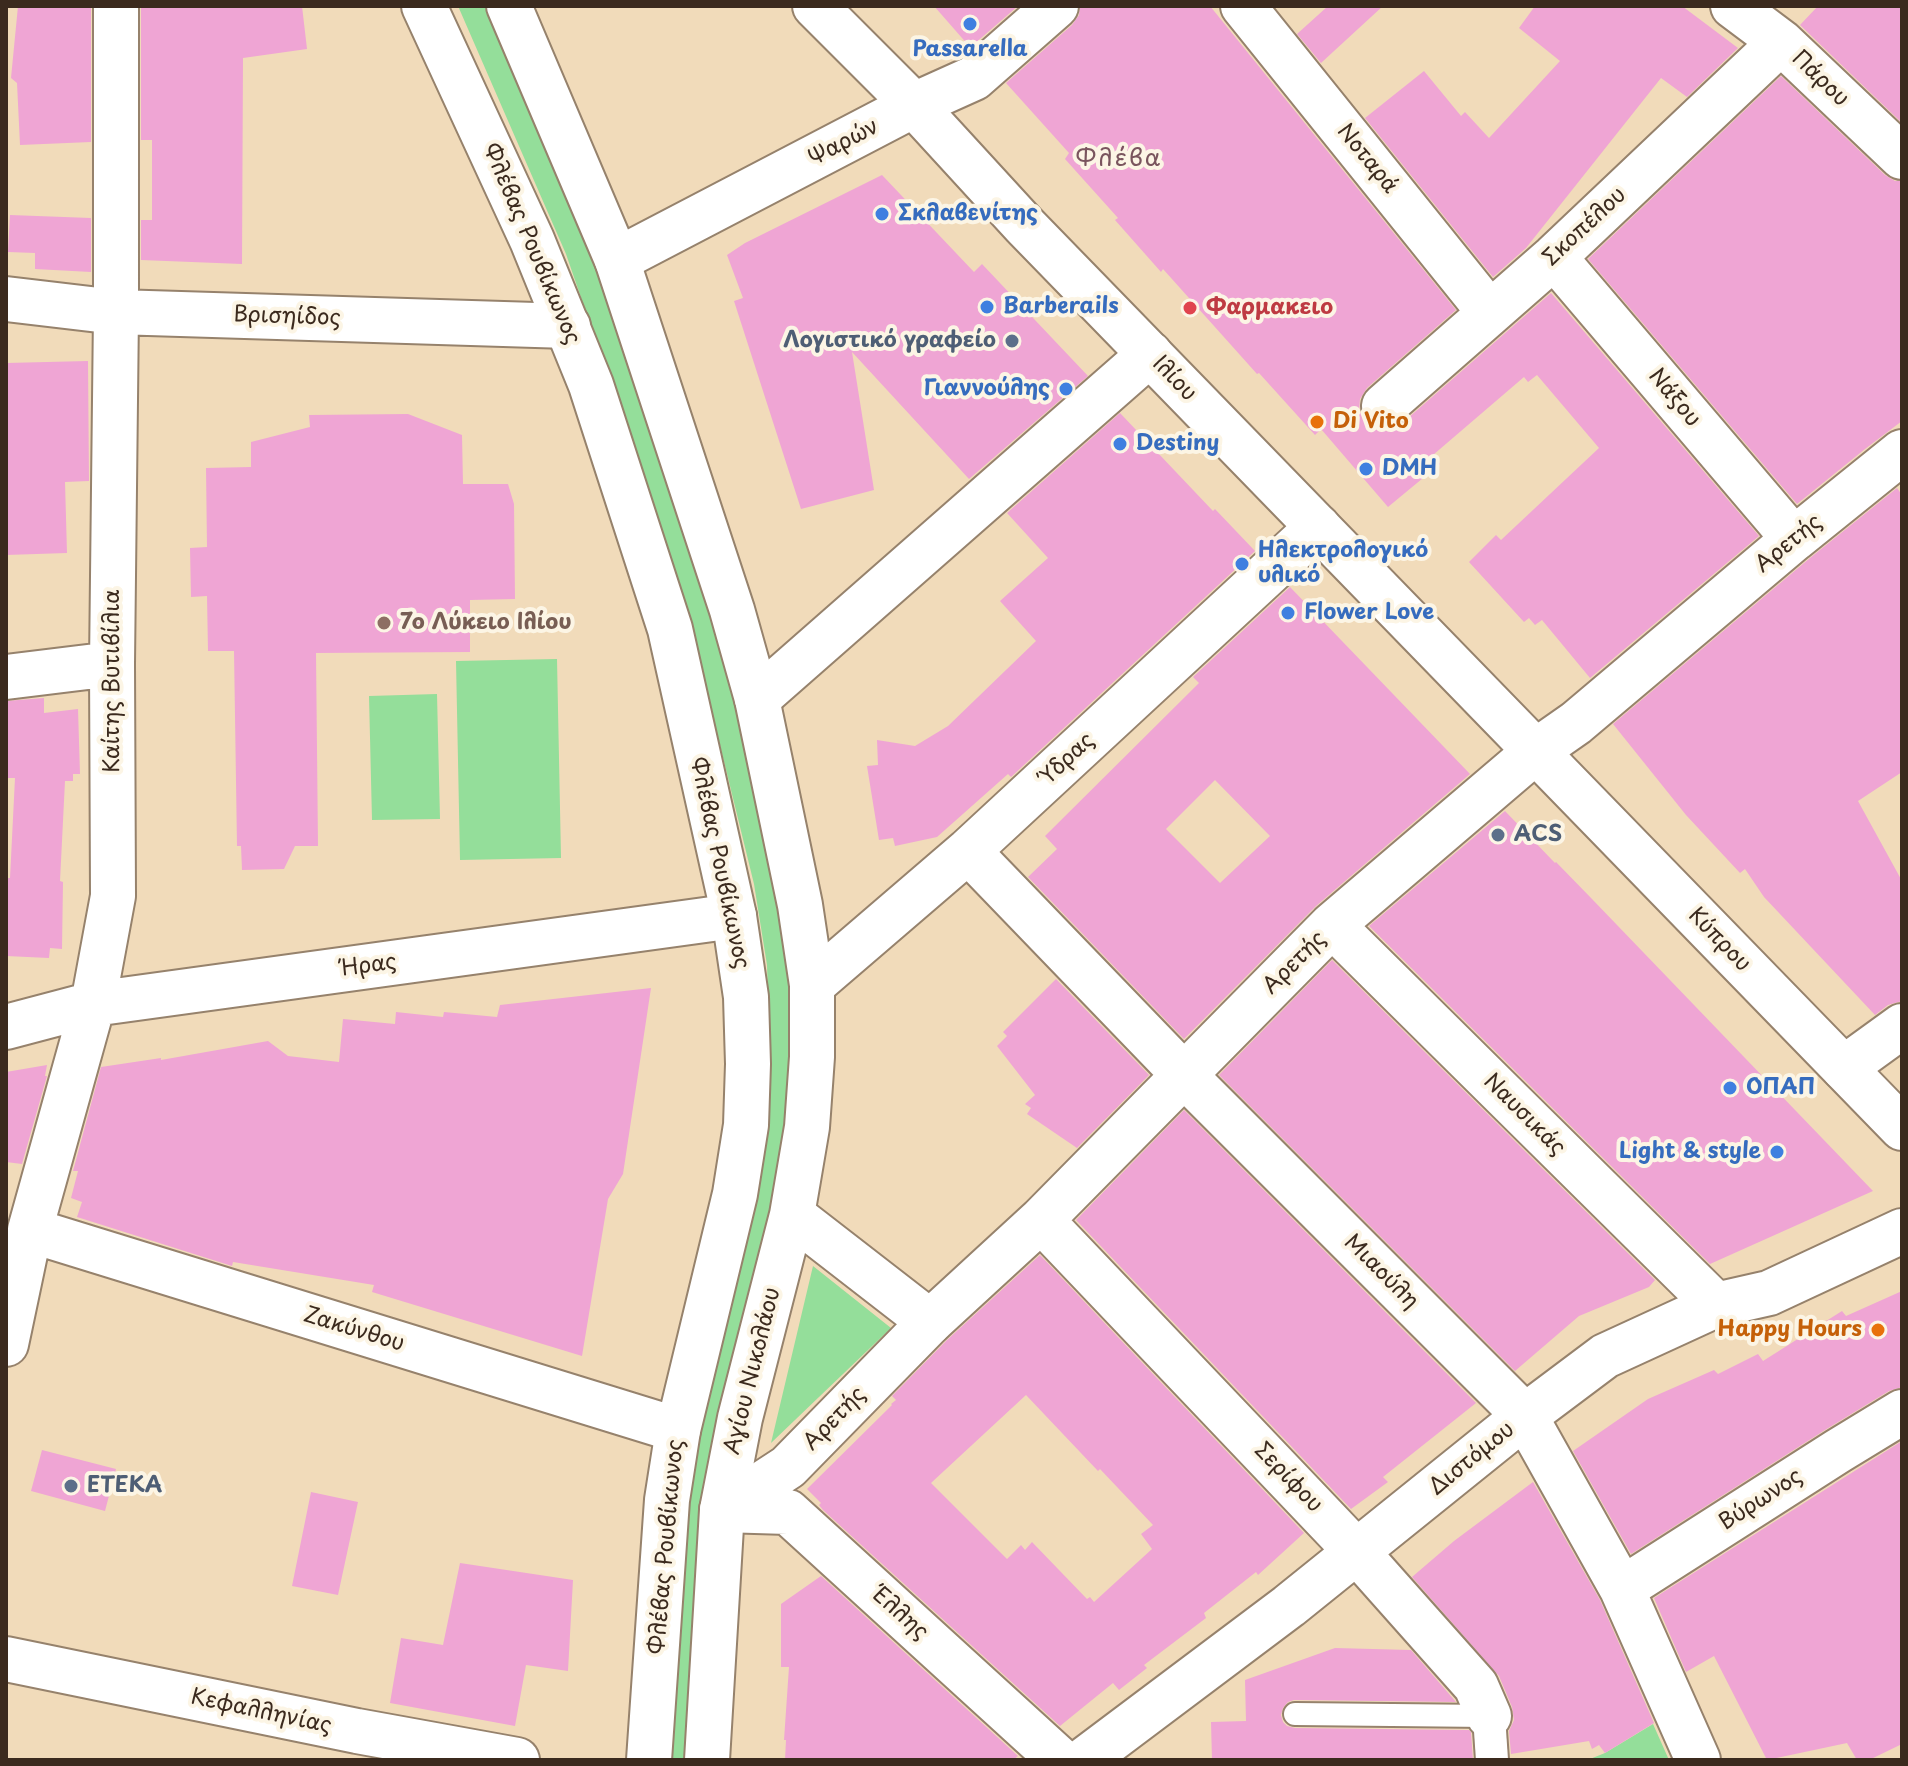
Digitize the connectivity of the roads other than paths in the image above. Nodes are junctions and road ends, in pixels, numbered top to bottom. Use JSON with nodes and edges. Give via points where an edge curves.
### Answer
{"nodes":[{"id":1,"x":116,"y":6,"type":"edge"},
{"id":2,"x":424,"y":6,"type":"edge"},
{"id":3,"x":509,"y":6,"type":"edge"},
{"id":4,"x":815,"y":6,"type":"edge"},
{"id":5,"x":1056,"y":6,"type":"edge"},
{"id":6,"x":1243,"y":6,"type":"edge"},
{"id":7,"x":1733,"y":6,"type":"edge"},
{"id":8,"x":1781,"y":42,"type":"junction"},
{"id":9,"x":914,"y":105,"type":"junction"},
{"id":10,"x":1902,"y":157,"type":"edge"},
{"id":11,"x":1554,"y":257,"type":"junction"},
{"id":12,"x":617,"y":260,"type":"junction"},
{"id":13,"x":6,"y":299,"type":"edge"},
{"id":14,"x":116,"y":312,"type":"junction"},
{"id":15,"x":1490,"y":313,"type":"junction"},
{"id":16,"x":568,"y":326,"type":"junction"},
{"id":17,"x":1150,"y":354,"type":"junction"},
{"id":18,"x":1384,"y":406,"type":"dead end"},
{"id":19,"x":1900,"y":457,"type":"edge"},
{"id":20,"x":1318,"y":527,"type":"junction"},
{"id":21,"x":1794,"y":539,"type":"junction"},
{"id":22,"x":112,"y":664,"type":"junction"},
{"id":23,"x":6,"y":677,"type":"edge"},
{"id":24,"x":757,"y":699,"type":"junction"},
{"id":25,"x":1536,"y":751,"type":"junction"},
{"id":26,"x":968,"y":851,"type":"junction"},
{"id":27,"x":734,"y":916,"type":"junction"},
{"id":28,"x":1332,"y":925,"type":"junction"},
{"id":29,"x":812,"y":985,"type":"junction"},
{"id":30,"x":93,"y":1004,"type":"junction"},
{"id":31,"x":1902,"y":1026,"type":"edge"},
{"id":32,"x":6,"y":1027,"type":"edge"},
{"id":33,"x":1844,"y":1068,"type":"junction"},
{"id":34,"x":1184,"y":1075,"type":"junction"},
{"id":35,"x":1902,"y":1128,"type":"edge"},
{"id":36,"x":792,"y":1215,"type":"junction"},
{"id":37,"x":1041,"y":1220,"type":"junction"},
{"id":38,"x":30,"y":1230,"type":"junction"},
{"id":39,"x":1902,"y":1231,"type":"edge"},
{"id":40,"x":1716,"y":1305,"type":"junction"},
{"id":41,"x":930,"y":1322,"type":"junction"},
{"id":42,"x":6,"y":1344,"type":"edge"},
{"id":43,"x":1902,"y":1412,"type":"edge"},
{"id":44,"x":1525,"y":1416,"type":"junction"},
{"id":45,"x":678,"y":1430,"type":"junction"},
{"id":46,"x":722,"y":1510,"type":"junction"},
{"id":47,"x":1356,"y":1551,"type":"junction"},
{"id":48,"x":1622,"y":1589,"type":"junction"},
{"id":49,"x":6,"y":1659,"type":"edge"},
{"id":50,"x":1295,"y":1714,"type":"dead end"},
{"id":51,"x":1489,"y":1716,"type":"junction"},
{"id":52,"x":355,"y":1746,"type":"edge"},
{"id":53,"x":517,"y":1760,"type":"edge"},
{"id":54,"x":649,"y":1760,"type":"edge"},
{"id":55,"x":707,"y":1760,"type":"edge"},
{"id":56,"x":1060,"y":1760,"type":"edge"},
{"id":57,"x":1084,"y":1760,"type":"edge"},
{"id":58,"x":1492,"y":1760,"type":"edge"},
{"id":59,"x":1698,"y":1760,"type":"edge"}],
"edges":[{"from":1,"to":14,"type":"street","name":"Καίτης Βυτιβίλια"},
{"from":2,"to":16,"type":"street","name":"Φλέβας Ρουβίκωνος"},
{"from":3,"to":12,"type":"street"},
{"from":4,"to":9,"type":"street","name":"Ιλίου"},
{"from":5,"to":9,"type":"street","name":"Ψαρών","via":[[974,78]]},
{"from":6,"to":15,"type":"street","name":"Νοταρά"},
{"from":7,"to":8,"type":"street","name":"Πάρου"},
{"from":8,"to":10,"type":"street","name":"Πάρου"},
{"from":8,"to":11,"type":"street","name":"Σκοπέλου"},
{"from":9,"to":12,"type":"street","name":"Ψαρών"},
{"from":9,"to":17,"type":"street","name":"Ιλίου"},
{"from":11,"to":15,"type":"street","name":"Σκοπέλου"},
{"from":11,"to":21,"type":"street","name":"Νάξου"},
{"from":12,"to":24,"type":"street"},
{"from":13,"to":14,"type":"street","name":"Βρισηίδος"},
{"from":14,"to":16,"type":"street","name":"Βρισηίδος"},
{"from":14,"to":22,"type":"street","name":"Καίτης Βυτιβίλια"},
{"from":15,"to":18,"type":"street","name":"Σκοπέλου"},
{"from":16,"to":27,"type":"street","name":"Φλέβας Ρουβίκωνος","via":[[670,629]]},
{"from":17,"to":20,"type":"street","name":"Ιλίου"},
{"from":17,"to":24,"type":"street"},
{"from":19,"to":21,"type":"street","name":"Αρετής"},
{"from":20,"to":25,"type":"street","name":"Ιλίου"},
{"from":20,"to":26,"type":"street","name":"Ύδρας"},
{"from":21,"to":25,"type":"street","name":"Αρετής"},
{"from":22,"to":23,"type":"street"},
{"from":22,"to":30,"type":"street","name":"Καίτης Βυτιβίλια","via":[[113,896]]},
{"from":24,"to":29,"type":"street"},
{"from":25,"to":28,"type":"street","name":"Αρετής"},
{"from":25,"to":33,"type":"street","name":"Κύπρου"},
{"from":26,"to":29,"type":"street","name":"Ύδρας"},
{"from":26,"to":34,"type":"street","name":"Μιαούλη"},
{"from":27,"to":30,"type":"street","name":"Ήρας"},
{"from":27,"to":45,"type":"street","name":"Φλέβας Ρουβίκωνος","via":[[746,997],[746,1125],[735,1194]]},
{"from":28,"to":34,"type":"street","name":"Αρετής"},
{"from":28,"to":40,"type":"street","name":"Ναυσικάς"},
{"from":29,"to":36,"type":"street","name":"Αγίου Νικολάου","via":[[807,1127]]},
{"from":30,"to":32,"type":"street","name":"Ήρας"},
{"from":30,"to":38,"type":"street","name":"Καίτης Βυτιβίλια"},
{"from":31,"to":33,"type":"street"},
{"from":33,"to":35,"type":"street","name":"Κύπρου"},
{"from":34,"to":37,"type":"street","name":"Αρετής"},
{"from":34,"to":44,"type":"street","name":"Μιαούλη"},
{"from":36,"to":41,"type":"street"},
{"from":36,"to":46,"type":"street","name":"Αγίου Νικολάου"},
{"from":37,"to":41,"type":"street","name":"Αρετής"},
{"from":37,"to":47,"type":"street","name":"Σερίφου"},
{"from":38,"to":42,"type":"street","name":"Καίτης Βυτιβίλια"},
{"from":38,"to":45,"type":"street","name":"Ζακύνθου"},
{"from":39,"to":40,"type":"street","name":"Διστόμου","via":[[1769,1293]]},
{"from":40,"to":44,"type":"street","name":"Διστόμου","via":[[1605,1356]]},
{"from":41,"to":46,"type":"street","name":"Αρετής","via":[[788,1467]]},
{"from":43,"to":48,"type":"street","name":"Βύρωνος"},
{"from":44,"to":47,"type":"street","name":"Διστόμου"},
{"from":44,"to":48,"type":"street","name":"Μιαούλη"},
{"from":45,"to":54,"type":"street","name":"Φλέβας Ρουβίκωνος","via":[[667,1500]]},
{"from":46,"to":55,"type":"street","name":"Αγίου Νικολάου"},
{"from":46,"to":56,"type":"street","name":"Έλλης","via":[[788,1512]]},
{"from":47,"to":51,"type":"street","name":"Σερίφου","via":[[1476,1686]]},
{"from":47,"to":57,"type":"street","name":"Διστόμου"},
{"from":48,"to":59,"type":"street","name":"Μιαούλη"},
{"from":49,"to":52,"type":"street","name":"Κεφαλληνίας"},
{"from":50,"to":51,"type":"lane"},
{"from":51,"to":58,"type":"street","name":"Σερίφου"},
{"from":52,"to":53,"type":"street","name":"Κεφαλληνίας"}]}
